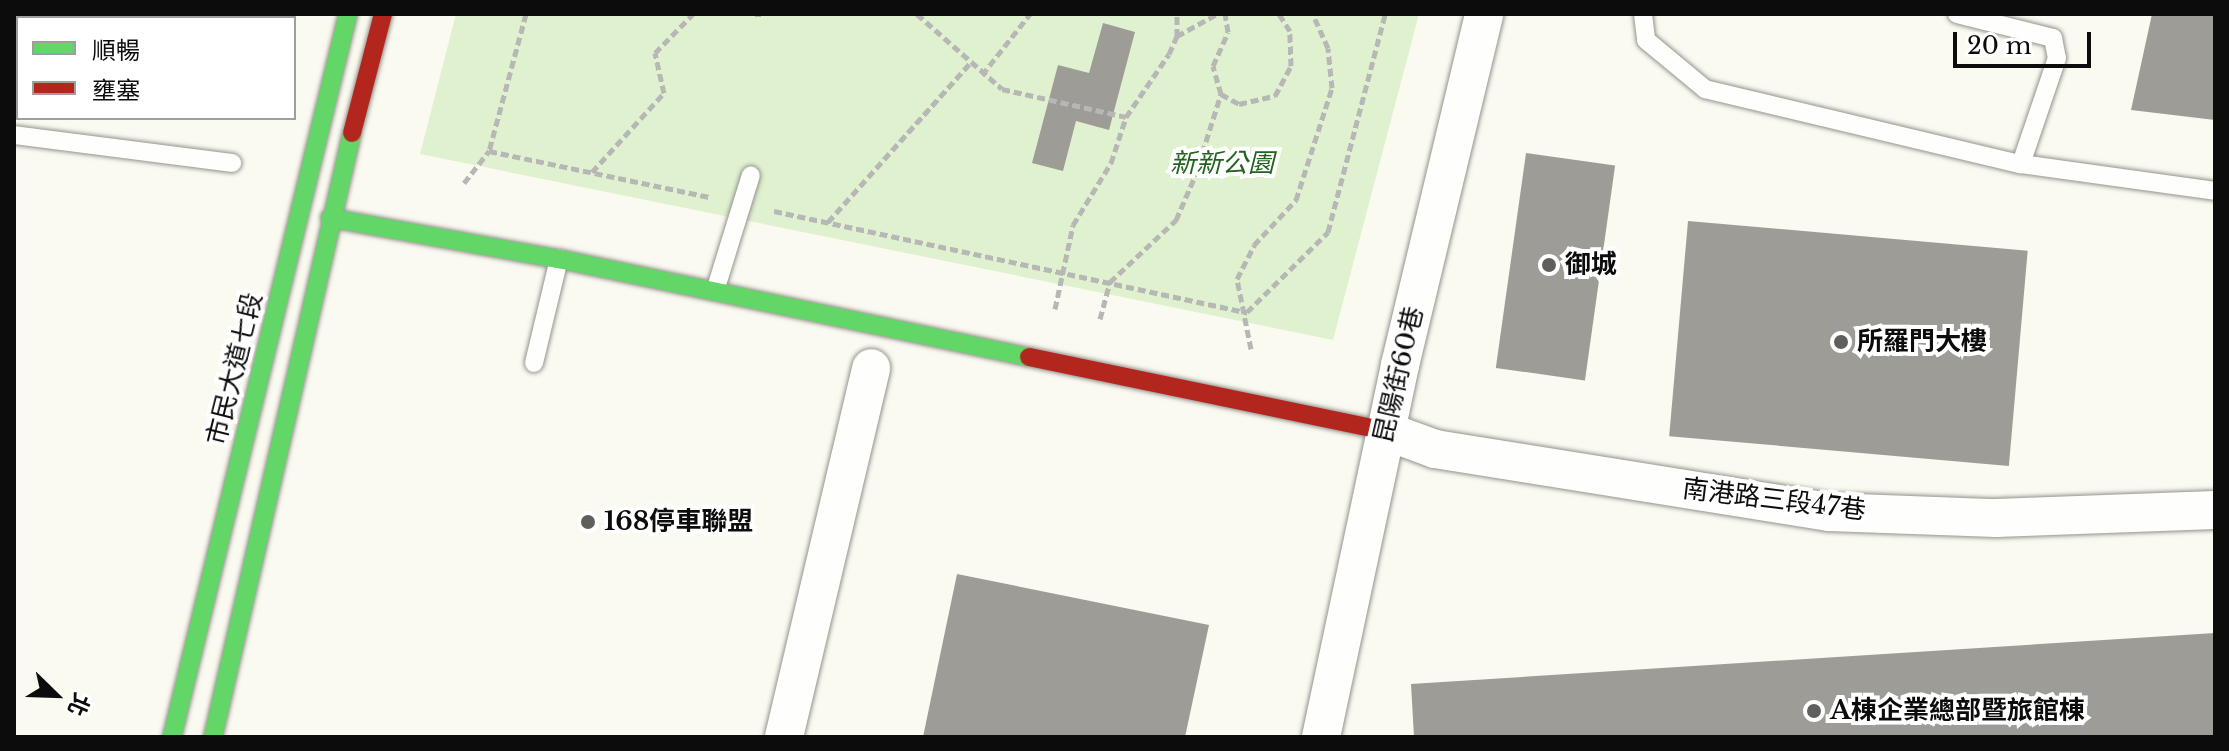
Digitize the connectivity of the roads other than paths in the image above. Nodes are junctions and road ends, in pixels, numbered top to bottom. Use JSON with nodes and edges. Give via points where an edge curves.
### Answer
{"nodes":[{"id":1,"x":348,"y":14,"type":"edge"},
{"id":2,"x":383,"y":14,"type":"edge"},
{"id":3,"x":1484,"y":14,"type":"edge"},
{"id":4,"x":1643,"y":14,"type":"edge"},
{"id":5,"x":1957,"y":14,"type":"edge"},
{"id":6,"x":14,"y":135,"type":"edge"},
{"id":7,"x":232,"y":163,"type":"dead end"},
{"id":8,"x":2021,"y":164,"type":"junction"},
{"id":9,"x":751,"y":175,"type":"dead end"},
{"id":10,"x":2215,"y":191,"type":"edge"},
{"id":11,"x":330,"y":218,"type":"junction"},
{"id":12,"x":559,"y":259,"type":"junction"},
{"id":13,"x":714,"y":292,"type":"junction"},
{"id":14,"x":534,"y":363,"type":"dead end"},
{"id":15,"x":871,"y":368,"type":"dead end"},
{"id":16,"x":1386,"y":431,"type":"junction"},
{"id":17,"x":2215,"y":510,"type":"edge"},
{"id":18,"x":172,"y":737,"type":"edge"},
{"id":19,"x":213,"y":737,"type":"edge"},
{"id":20,"x":784,"y":737,"type":"edge"},
{"id":21,"x":1321,"y":737,"type":"edge"}],
"edges":[{"from":1,"to":18,"type":"street","name":"市民大道七段"},
{"from":2,"to":11,"type":"street"},
{"from":3,"to":16,"type":"street","name":"昆陽街60巷"},
{"from":4,"to":8,"type":"lane","via":[[1646,40],[1705,89]]},
{"from":5,"to":8,"type":"lane","via":[[2053,38],[2057,58]]},
{"from":6,"to":7,"type":"lane"},
{"from":8,"to":10,"type":"lane"},
{"from":9,"to":13,"type":"lane"},
{"from":11,"to":12,"type":"street"},
{"from":11,"to":19,"type":"street"},
{"from":12,"to":13,"type":"street"},
{"from":12,"to":14,"type":"lane"},
{"from":13,"to":16,"type":"street"},
{"from":15,"to":20,"type":"street"},
{"from":16,"to":17,"type":"street","name":"南港路三段47巷","via":[[1435,449],[1829,512],[1996,518]]},
{"from":16,"to":21,"type":"street","name":"昆陽街60巷"}]}
